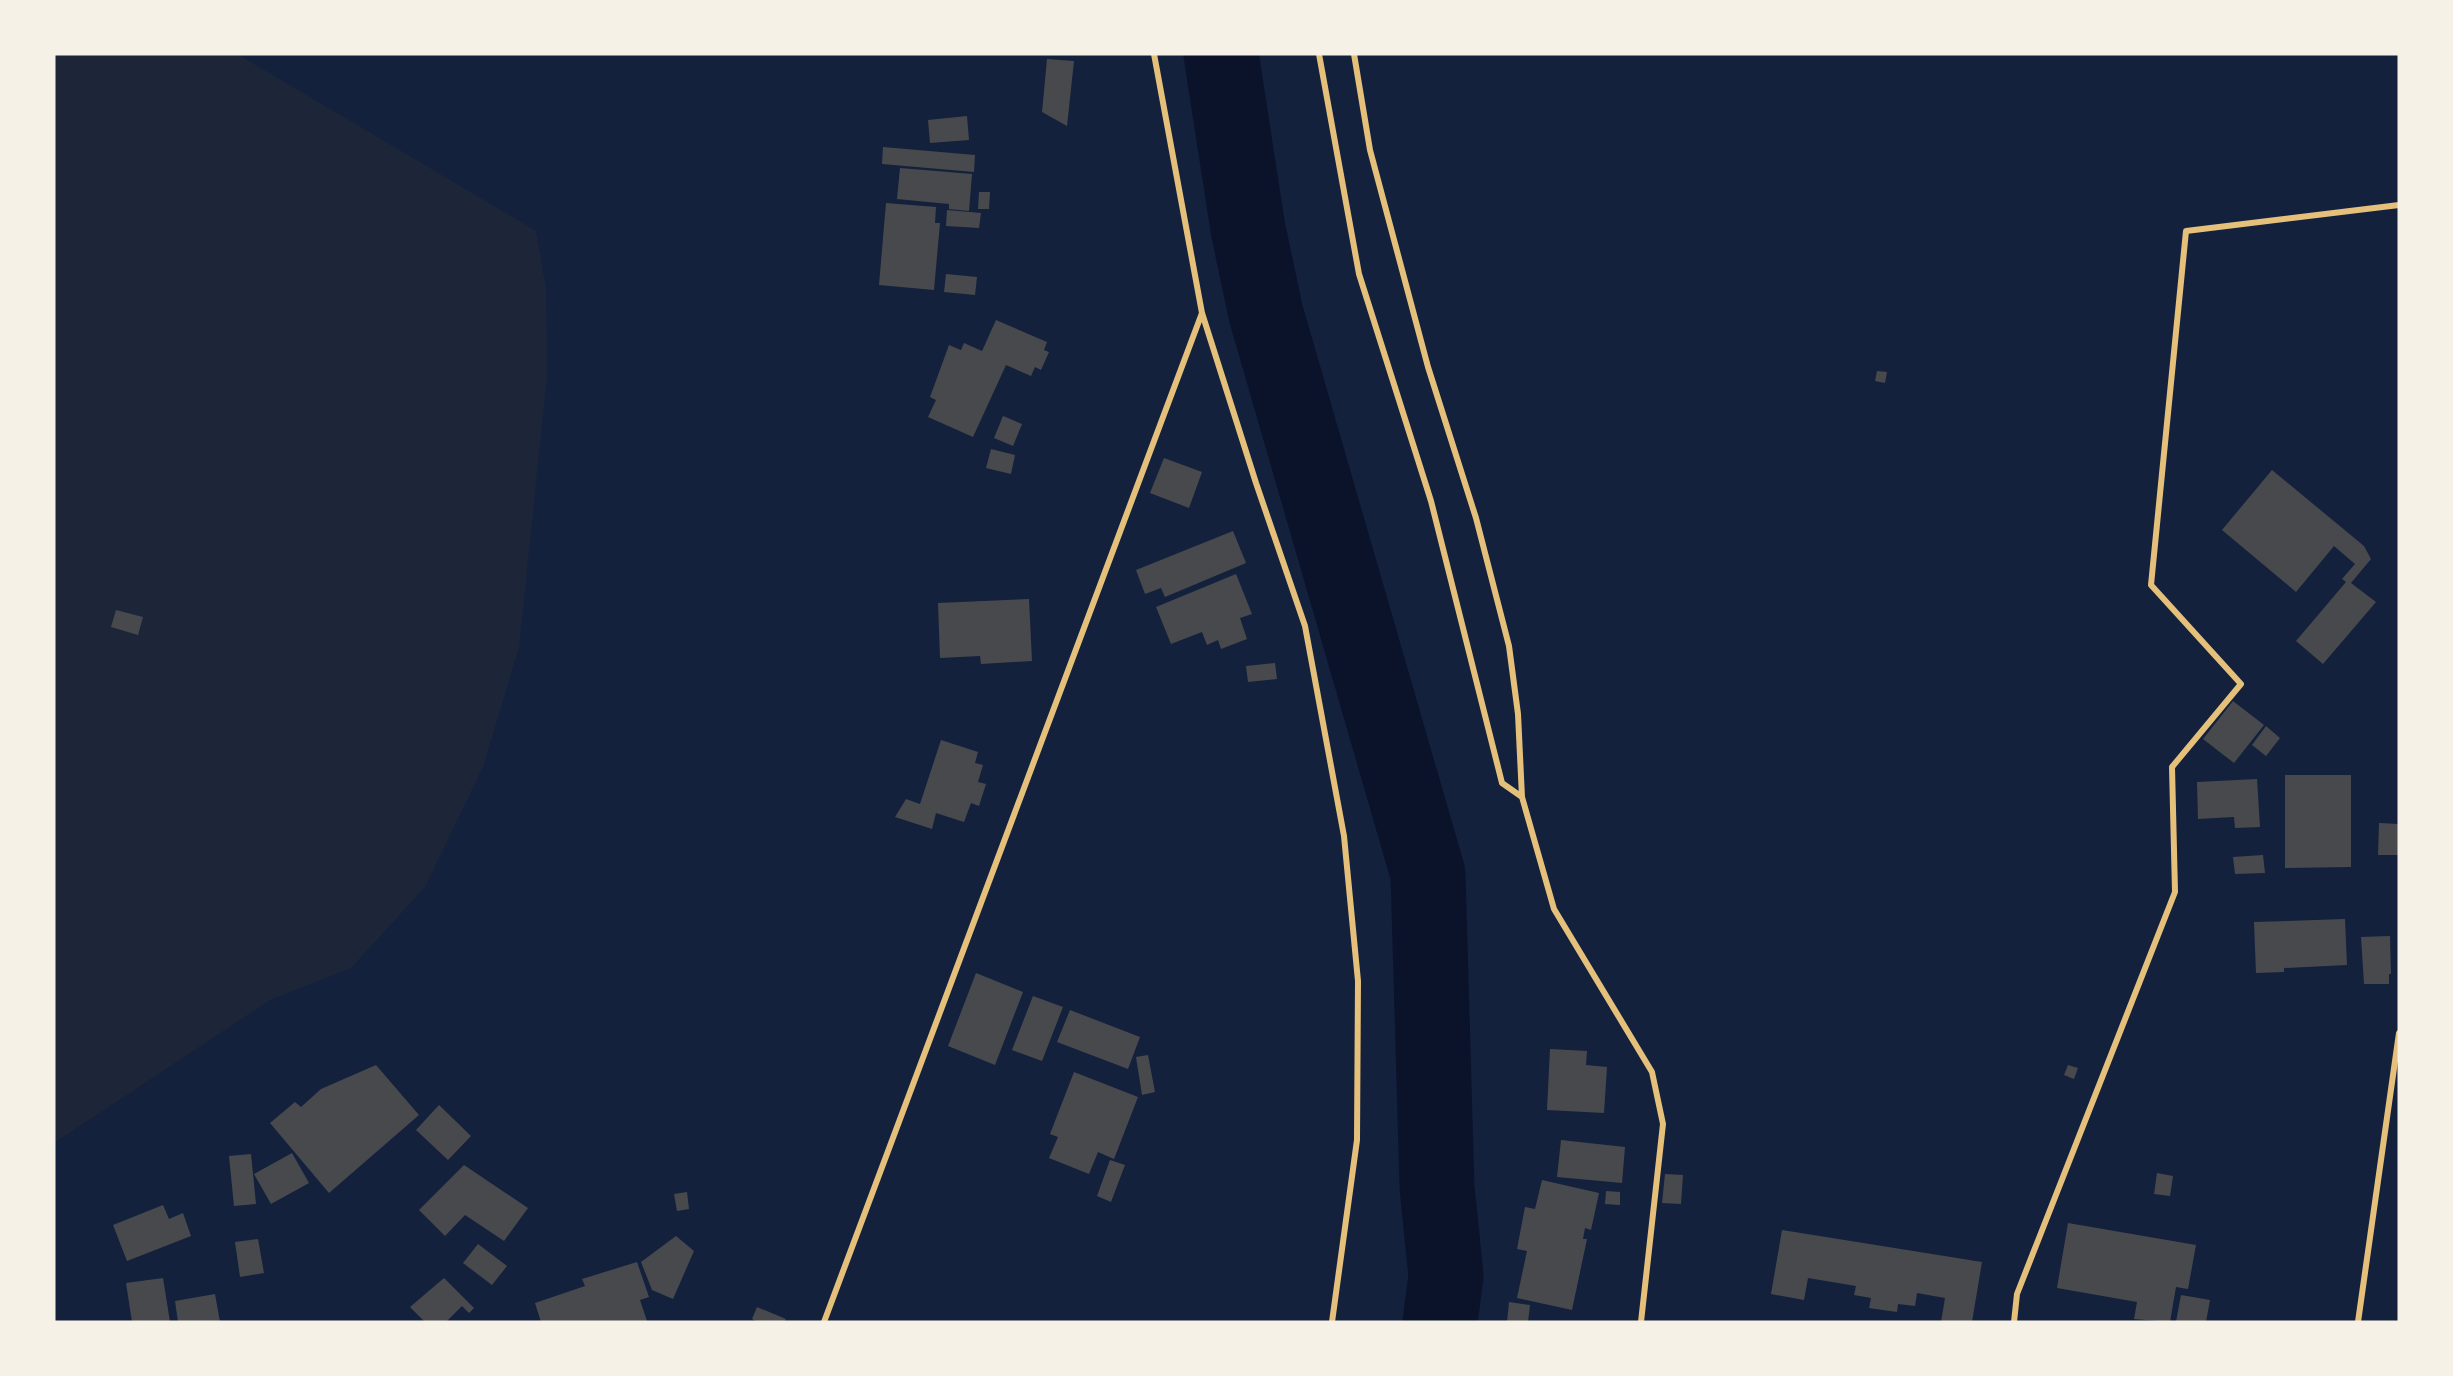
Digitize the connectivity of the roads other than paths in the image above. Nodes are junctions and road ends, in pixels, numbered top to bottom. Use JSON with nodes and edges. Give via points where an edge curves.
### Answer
{"nodes":[{"id":1,"x":1154,"y":54,"type":"edge"},
{"id":2,"x":1319,"y":54,"type":"edge"},
{"id":3,"x":1354,"y":54,"type":"edge"},
{"id":4,"x":2399,"y":205,"type":"edge"},
{"id":5,"x":1202,"y":312,"type":"junction"},
{"id":6,"x":1522,"y":797,"type":"junction"},
{"id":7,"x":2399,"y":1033,"type":"edge"},
{"id":8,"x":824,"y":1322,"type":"edge"},
{"id":9,"x":1332,"y":1322,"type":"edge"},
{"id":10,"x":1641,"y":1322,"type":"edge"},
{"id":11,"x":2014,"y":1322,"type":"edge"},
{"id":12,"x":2358,"y":1322,"type":"edge"}],
"edges":[{"from":1,"to":5,"type":"street"},
{"from":2,"to":6,"type":"street","via":[[1359,274],[1431,501],[1502,783]]},
{"from":3,"to":6,"type":"street","via":[[1376,173],[1509,646],[1518,714]]},
{"from":4,"to":11,"type":"street","via":[[2186,231],[2151,585],[2241,684],[2172,767],[2175,892],[2018,1294]]},
{"from":5,"to":8,"type":"street"},
{"from":5,"to":9,"type":"street","via":[[1305,626],[1344,836],[1358,981],[1357,1140]]},
{"from":6,"to":10,"type":"street","via":[[1554,909],[1652,1072],[1664,1124]]},
{"from":7,"to":12,"type":"street"}]}
